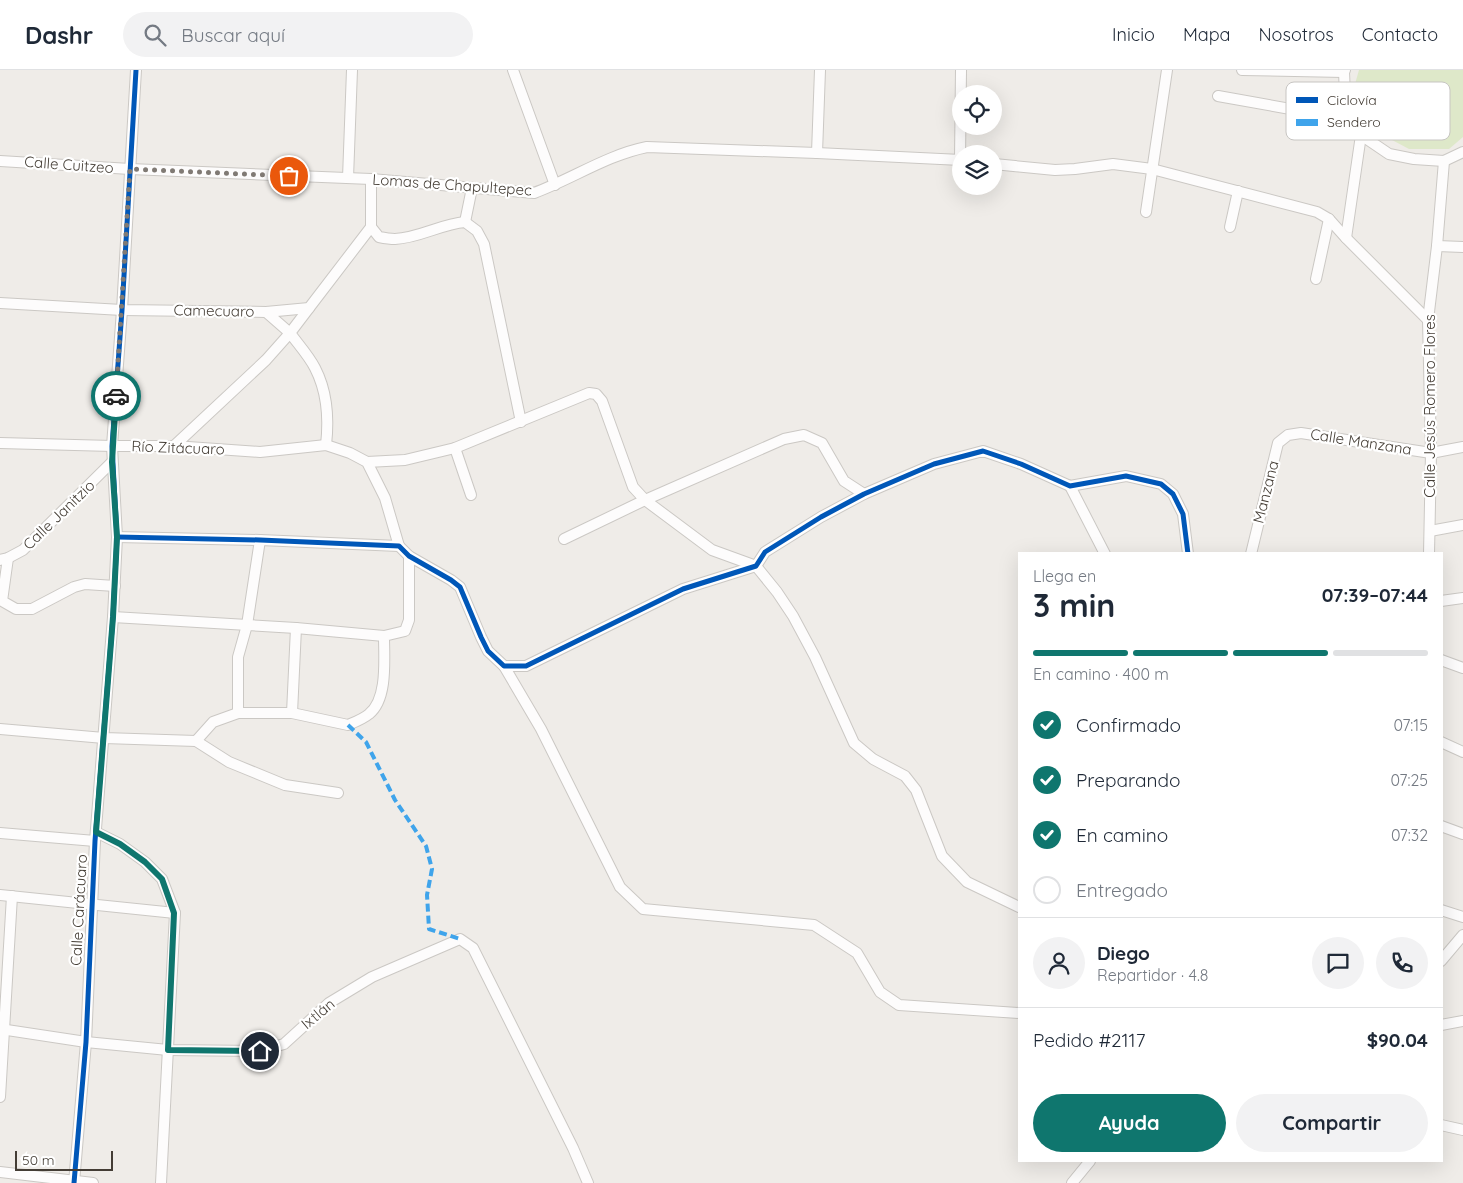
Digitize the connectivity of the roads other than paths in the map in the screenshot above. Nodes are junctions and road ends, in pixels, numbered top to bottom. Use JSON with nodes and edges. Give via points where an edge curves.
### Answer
{"nodes":[{"id":1,"x":136,"y":70,"type":"edge"},
{"id":2,"x":352,"y":70,"type":"edge"},
{"id":3,"x":513,"y":70,"type":"edge"},
{"id":4,"x":820,"y":70,"type":"edge"},
{"id":5,"x":961,"y":70,"type":"edge"},
{"id":6,"x":1167,"y":70,"type":"edge"},
{"id":7,"x":1242,"y":70,"type":"edge"},
{"id":8,"x":1344,"y":71,"type":"edge"},
{"id":9,"x":1218,"y":96,"type":"dead end"},
{"id":10,"x":1286,"y":108,"type":"edge"},
{"id":11,"x":1360,"y":140,"type":"edge"},
{"id":12,"x":1368,"y":140,"type":"edge"},
{"id":13,"x":961,"y":145,"type":"edge"},
{"id":14,"x":1463,"y":152,"type":"edge"},
{"id":15,"x":817,"y":153,"type":"junction"},
{"id":16,"x":952,"y":160,"type":"edge"},
{"id":17,"x":1444,"y":160,"type":"junction"},
{"id":18,"x":0,"y":161,"type":"edge"},
{"id":19,"x":1002,"y":165,"type":"edge"},
{"id":20,"x":130,"y":169,"type":"junction"},
{"id":21,"x":1152,"y":169,"type":"junction"},
{"id":22,"x":348,"y":178,"type":"junction"},
{"id":23,"x":371,"y":179,"type":"junction"},
{"id":24,"x":555,"y":185,"type":"junction"},
{"id":25,"x":472,"y":188,"type":"junction"},
{"id":26,"x":1238,"y":191,"type":"junction"},
{"id":27,"x":1146,"y":212,"type":"dead end"},
{"id":28,"x":1329,"y":219,"type":"junction"},
{"id":29,"x":465,"y":222,"type":"junction"},
{"id":30,"x":371,"y":227,"type":"junction"},
{"id":31,"x":1230,"y":227,"type":"dead end"},
{"id":32,"x":1346,"y":238,"type":"junction"},
{"id":33,"x":1437,"y":246,"type":"junction"},
{"id":34,"x":1463,"y":247,"type":"edge"},
{"id":35,"x":1316,"y":279,"type":"dead end"},
{"id":36,"x":0,"y":303,"type":"edge"},
{"id":37,"x":309,"y":308,"type":"junction"},
{"id":38,"x":122,"y":310,"type":"junction"},
{"id":39,"x":266,"y":312,"type":"junction"},
{"id":40,"x":1428,"y":320,"type":"junction"},
{"id":41,"x":290,"y":333,"type":"junction"},
{"id":42,"x":521,"y":422,"type":"junction"},
{"id":43,"x":1288,"y":435,"type":"joint"},
{"id":44,"x":0,"y":443,"type":"edge"},
{"id":45,"x":326,"y":445,"type":"junction"},
{"id":46,"x":112,"y":446,"type":"junction"},
{"id":47,"x":174,"y":446,"type":"junction"},
{"id":48,"x":1463,"y":447,"type":"edge"},
{"id":49,"x":455,"y":448,"type":"junction"},
{"id":50,"x":1431,"y":453,"type":"junction"},
{"id":51,"x":112,"y":462,"type":"junction"},
{"id":52,"x":367,"y":462,"type":"junction"},
{"id":53,"x":1070,"y":486,"type":"junction"},
{"id":54,"x":864,"y":494,"type":"junction"},
{"id":55,"x":471,"y":495,"type":"dead end"},
{"id":56,"x":644,"y":500,"type":"junction"},
{"id":57,"x":1463,"y":525,"type":"edge"},
{"id":58,"x":1430,"y":531,"type":"junction"},
{"id":59,"x":117,"y":537,"type":"junction"},
{"id":60,"x":564,"y":539,"type":"dead end"},
{"id":61,"x":260,"y":540,"type":"junction"},
{"id":62,"x":399,"y":546,"type":"junction"},
{"id":63,"x":1104,"y":552,"type":"edge"},
{"id":64,"x":1188,"y":552,"type":"edge"},
{"id":65,"x":1251,"y":552,"type":"edge"},
{"id":66,"x":1429,"y":552,"type":"edge"},
{"id":67,"x":409,"y":556,"type":"junction"},
{"id":68,"x":4,"y":559,"type":"edge"},
{"id":69,"x":756,"y":566,"type":"junction"},
{"id":70,"x":115,"y":586,"type":"junction"},
{"id":71,"x":1463,"y":598,"type":"edge"},
{"id":72,"x":1443,"y":601,"type":"edge"},
{"id":73,"x":113,"y":617,"type":"junction"},
{"id":74,"x":247,"y":625,"type":"junction"},
{"id":75,"x":296,"y":628,"type":"junction"},
{"id":76,"x":384,"y":636,"type":"junction"},
{"id":77,"x":1443,"y":661,"type":"edge"},
{"id":78,"x":504,"y":666,"type":"junction"},
{"id":79,"x":1463,"y":668,"type":"edge"},
{"id":80,"x":238,"y":713,"type":"junction"},
{"id":81,"x":292,"y":713,"type":"junction"},
{"id":82,"x":0,"y":730,"type":"edge"},
{"id":83,"x":104,"y":738,"type":"junction"},
{"id":84,"x":196,"y":741,"type":"junction"},
{"id":85,"x":1443,"y":743,"type":"edge"},
{"id":86,"x":1463,"y":752,"type":"edge"},
{"id":87,"x":338,"y":793,"type":"dead end"},
{"id":88,"x":1443,"y":827,"type":"edge"},
{"id":89,"x":0,"y":833,"type":"edge"},
{"id":90,"x":1463,"y":834,"type":"edge"},
{"id":91,"x":96,"y":837,"type":"junction"},
{"id":92,"x":0,"y":895,"type":"edge"},
{"id":93,"x":12,"y":896,"type":"junction"},
{"id":94,"x":92,"y":904,"type":"junction"},
{"id":95,"x":1018,"y":907,"type":"edge"},
{"id":96,"x":1443,"y":911,"type":"edge"},
{"id":97,"x":174,"y":913,"type":"junction"},
{"id":98,"x":1463,"y":917,"type":"edge"},
{"id":99,"x":1463,"y":935,"type":"edge"},
{"id":100,"x":1443,"y":959,"type":"edge"},
{"id":101,"x":1018,"y":1013,"type":"edge"},
{"id":102,"x":1463,"y":1020,"type":"edge"},
{"id":103,"x":1443,"y":1025,"type":"edge"},
{"id":104,"x":2,"y":1029,"type":"edge"},
{"id":105,"x":86,"y":1042,"type":"junction"},
{"id":106,"x":168,"y":1050,"type":"junction"},
{"id":107,"x":0,"y":1097,"type":"edge"},
{"id":108,"x":1443,"y":1125,"type":"edge"},
{"id":109,"x":1463,"y":1130,"type":"edge"},
{"id":110,"x":1089,"y":1162,"type":"edge"},
{"id":111,"x":0,"y":1172,"type":"edge"},
{"id":112,"x":74,"y":1182,"type":"edge"},
{"id":113,"x":93,"y":1183,"type":"edge"},
{"id":114,"x":161,"y":1183,"type":"edge"},
{"id":115,"x":588,"y":1183,"type":"edge"},
{"id":116,"x":1072,"y":1183,"type":"edge"}],
"edges":[{"from":1,"to":20,"type":"street","name":"Calle Carácuaro"},
{"from":2,"to":22,"type":"street"},
{"from":3,"to":24,"type":"street"},
{"from":4,"to":15,"type":"street"},
{"from":5,"to":13,"type":"street"},
{"from":6,"to":21,"type":"street"},
{"from":7,"to":8,"type":"street"},
{"from":9,"to":10,"type":"street"},
{"from":11,"to":32,"type":"street"},
{"from":12,"to":17,"type":"street","via":[[1389,154]]},
{"from":14,"to":17,"type":"street"},
{"from":15,"to":16,"type":"street","name":"Lomas de Chapultepec"},
{"from":15,"to":24,"type":"street","name":"Lomas de Chapultepec","via":[[647,147],[630,150]]},
{"from":17,"to":33,"type":"street","name":"Calle Jesús Romero Flores"},
{"from":18,"to":20,"type":"street","name":"Calle Cuitzeo"},
{"from":19,"to":21,"type":"street","via":[[1056,170],[1113,164]]},
{"from":20,"to":22,"type":"street","name":"Calle Cuitzeo"},
{"from":20,"to":38,"type":"street","name":"Calle Carácuaro"},
{"from":21,"to":26,"type":"street"},
{"from":21,"to":27,"type":"street"},
{"from":22,"to":23,"type":"street","name":"Lomas de Chapultepec"},
{"from":23,"to":25,"type":"street","name":"Lomas de Chapultepec"},
{"from":23,"to":30,"type":"street"},
{"from":24,"to":25,"type":"street","name":"Lomas de Chapultepec","via":[[534,193]]},
{"from":25,"to":29,"type":"street"},
{"from":26,"to":28,"type":"street","via":[[1317,212]]},
{"from":26,"to":31,"type":"street"},
{"from":28,"to":32,"type":"street"},
{"from":28,"to":35,"type":"street"},
{"from":29,"to":30,"type":"street","via":[[394,239],[379,237]]},
{"from":29,"to":42,"type":"street","via":[[477,231],[484,244]]},
{"from":30,"to":37,"type":"street"},
{"from":32,"to":40,"type":"street"},
{"from":33,"to":34,"type":"street"},
{"from":33,"to":40,"type":"street","name":"Calle Jesús Romero Flores"},
{"from":36,"to":38,"type":"street","name":"Camecuaro"},
{"from":37,"to":39,"type":"street"},
{"from":37,"to":41,"type":"street"},
{"from":38,"to":39,"type":"street","name":"Camecuaro"},
{"from":38,"to":46,"type":"street","name":"Calle Carácuaro"},
{"from":39,"to":41,"type":"street","name":"Camecuaro"},
{"from":40,"to":50,"type":"street","name":"Calle Jesús Romero Flores"},
{"from":41,"to":45,"type":"street","name":"Camecuaro","via":[[315,368],[326,395]]},
{"from":41,"to":47,"type":"street","via":[[266,360]]},
{"from":42,"to":49,"type":"street"},
{"from":42,"to":56,"type":"street","via":[[589,393],[596,394],[602,401],[633,487]]},
{"from":43,"to":50,"type":"street","name":"Calle Manzana","via":[[1301,433]]},
{"from":43,"to":65,"type":"street","name":"Manzana","via":[[1278,443]]},
{"from":44,"to":46,"type":"street","name":"Río Zitácuaro"},
{"from":45,"to":47,"type":"street","name":"Río Zitácuaro","via":[[260,452]]},
{"from":45,"to":52,"type":"street"},
{"from":46,"to":47,"type":"street","name":"Río Zitácuaro"},
{"from":46,"to":51,"type":"street","name":"Calle Carácuaro"},
{"from":48,"to":50,"type":"street","name":"Calle Manzana"},
{"from":49,"to":52,"type":"street","via":[[405,460]]},
{"from":49,"to":55,"type":"street"},
{"from":50,"to":58,"type":"street","name":"Calle Jesús Romero Flores"},
{"from":51,"to":59,"type":"street","name":"Calle Carácuaro"},
{"from":51,"to":68,"type":"street","name":"Calle Janitzio","via":[[23,550]]},
{"from":52,"to":62,"type":"street","via":[[385,498]]},
{"from":53,"to":54,"type":"street","via":[[983,450],[934,464]]},
{"from":53,"to":63,"type":"street"},
{"from":53,"to":64,"type":"street","via":[[1126,476],[1161,484],[1173,494],[1183,514]]},
{"from":54,"to":56,"type":"street","via":[[844,480],[822,443],[804,435],[784,439]]},
{"from":54,"to":69,"type":"street","via":[[765,552]]},
{"from":56,"to":60,"type":"street"},
{"from":56,"to":69,"type":"street","via":[[712,550]]},
{"from":57,"to":58,"type":"street"},
{"from":58,"to":66,"type":"street","name":"Calle Jesús Romero Flores"},
{"from":59,"to":61,"type":"street"},
{"from":59,"to":70,"type":"street","name":"Calle Carácuaro"},
{"from":61,"to":62,"type":"street"},
{"from":61,"to":74,"type":"street"},
{"from":62,"to":67,"type":"street"},
{"from":67,"to":76,"type":"street","via":[[409,620],[405,631]]},
{"from":67,"to":78,"type":"street","via":[[460,587],[488,651]]},
{"from":68,"to":70,"type":"street","via":[[2,601],[16,609],[32,609],[85,584]]},
{"from":69,"to":78,"type":"street","via":[[683,589],[526,666]]},
{"from":69,"to":95,"type":"street","via":[[793,616],[854,743],[873,759],[905,776],[916,790],[942,856],[967,882]]},
{"from":70,"to":73,"type":"street","name":"Calle Carácuaro"},
{"from":71,"to":72,"type":"street"},
{"from":73,"to":74,"type":"street"},
{"from":73,"to":83,"type":"street","name":"Calle Carácuaro"},
{"from":74,"to":75,"type":"street"},
{"from":74,"to":80,"type":"street","via":[[238,658]]},
{"from":75,"to":76,"type":"street"},
{"from":75,"to":81,"type":"street"},
{"from":76,"to":81,"type":"street","via":[[383,687],[369,714],[348,725]]},
{"from":77,"to":79,"type":"street"},
{"from":78,"to":101,"type":"street","via":[[541,729],[620,887],[643,909],[814,925],[857,953],[880,992],[899,1005]]},
{"from":80,"to":81,"type":"street"},
{"from":80,"to":84,"type":"street","via":[[214,722]]},
{"from":82,"to":83,"type":"street"},
{"from":83,"to":84,"type":"street"},
{"from":83,"to":91,"type":"street","name":"Calle Carácuaro"},
{"from":84,"to":87,"type":"street","via":[[229,762],[285,785]]},
{"from":85,"to":86,"type":"street"},
{"from":88,"to":90,"type":"street"},
{"from":89,"to":91,"type":"street"},
{"from":91,"to":94,"type":"street","name":"Calle Carácuaro"},
{"from":91,"to":97,"type":"street","via":[[120,844],[145,862],[162,879]]},
{"from":92,"to":93,"type":"street"},
{"from":93,"to":94,"type":"street"},
{"from":93,"to":104,"type":"street"},
{"from":94,"to":97,"type":"street"},
{"from":94,"to":105,"type":"street","name":"Calle Carácuaro"},
{"from":96,"to":98,"type":"street"},
{"from":97,"to":106,"type":"street"},
{"from":99,"to":100,"type":"street"},
{"from":102,"to":103,"type":"street"},
{"from":104,"to":105,"type":"street","name":"Ixtlán"},
{"from":104,"to":107,"type":"street"},
{"from":105,"to":106,"type":"street","name":"Ixtlán"},
{"from":105,"to":112,"type":"street","name":"Calle Carácuaro"},
{"from":106,"to":114,"type":"street"},
{"from":106,"to":115,"type":"street","name":"Ixtlán","via":[[260,1051],[284,1044],[329,1003],[372,977],[460,939],[473,948]]},
{"from":108,"to":109,"type":"street"},
{"from":110,"to":116,"type":"street"},
{"from":111,"to":112,"type":"street"},
{"from":112,"to":113,"type":"street"}]}
